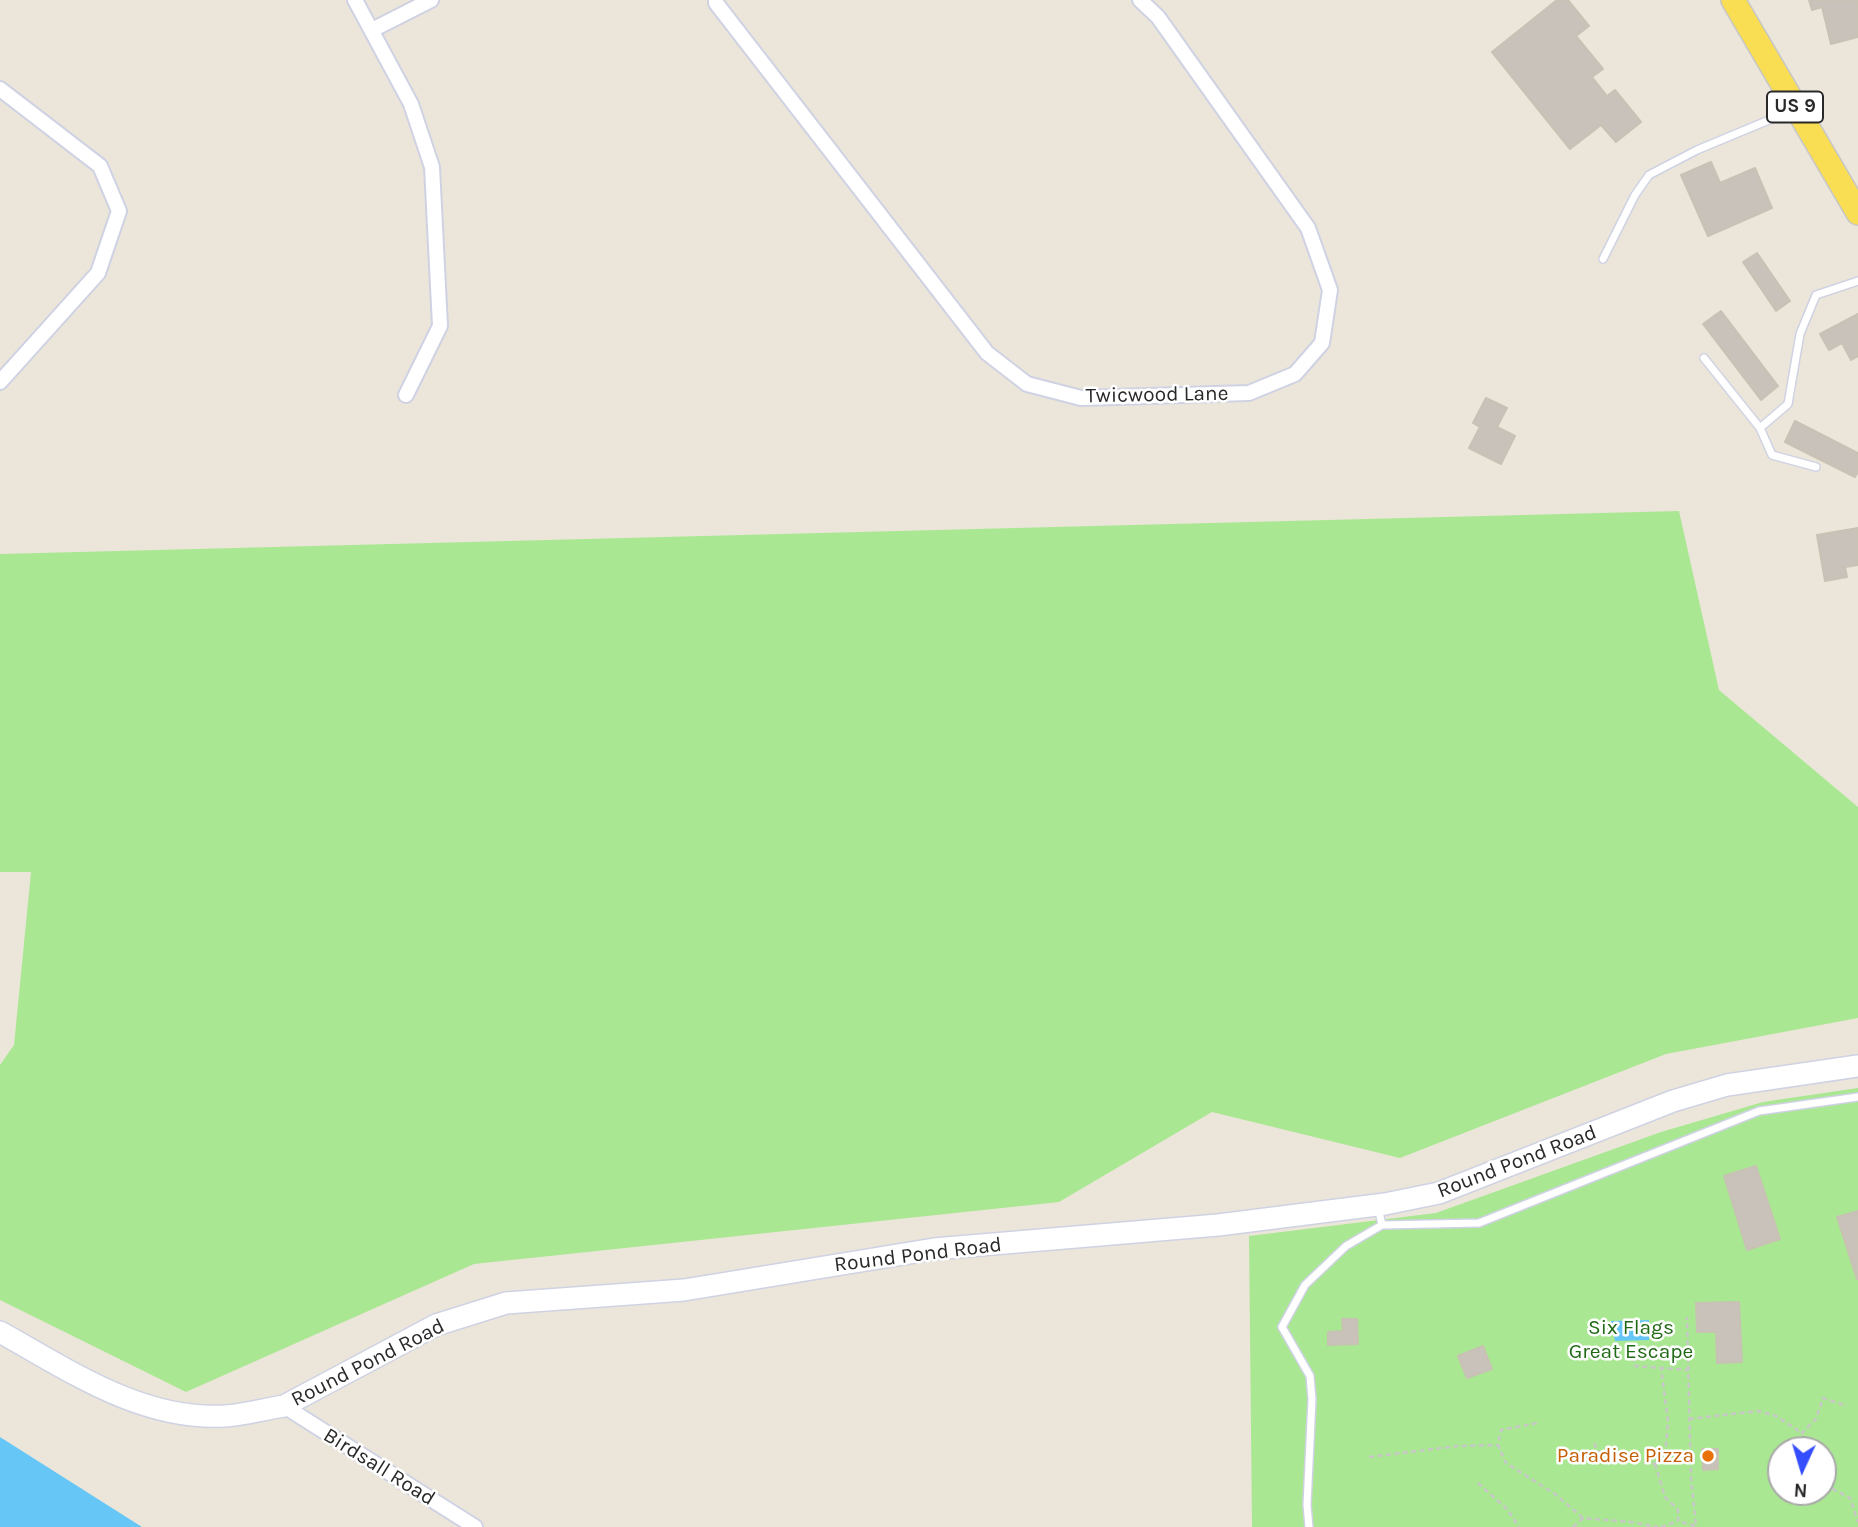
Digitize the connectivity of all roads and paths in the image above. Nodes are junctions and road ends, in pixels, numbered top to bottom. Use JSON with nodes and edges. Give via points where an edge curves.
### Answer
{"nodes":[{"id":1,"x":355,"y":0,"type":"edge"},
{"id":2,"x":431,"y":0,"type":"edge"},
{"id":3,"x":716,"y":0,"type":"edge"},
{"id":4,"x":1140,"y":0,"type":"edge"},
{"id":5,"x":1733,"y":0,"type":"edge"},
{"id":6,"x":372,"y":30,"type":"junction"},
{"id":7,"x":0,"y":89,"type":"edge"},
{"id":8,"x":1797,"y":109,"type":"junction"},
{"id":9,"x":1858,"y":213,"type":"edge"},
{"id":10,"x":1603,"y":259,"type":"dead end"},
{"id":11,"x":1858,"y":281,"type":"edge"},
{"id":12,"x":1704,"y":358,"type":"dead end"},
{"id":13,"x":0,"y":382,"type":"edge"},
{"id":14,"x":406,"y":395,"type":"dead end"},
{"id":15,"x":1760,"y":428,"type":"junction"},
{"id":16,"x":1815,"y":467,"type":"dead end"},
{"id":17,"x":1858,"y":1066,"type":"edge"},
{"id":18,"x":1858,"y":1097,"type":"edge"},
{"id":19,"x":1380,"y":1215,"type":"junction"},
{"id":20,"x":1687,"y":1317,"type":"dead end"},
{"id":21,"x":0,"y":1332,"type":"edge"},
{"id":22,"x":1633,"y":1348,"type":"dead end"},
{"id":23,"x":1661,"y":1368,"type":"junction"},
{"id":24,"x":1688,"y":1370,"type":"junction"},
{"id":25,"x":284,"y":1406,"type":"junction"},
{"id":26,"x":1847,"y":1406,"type":"dead end"},
{"id":27,"x":1689,"y":1419,"type":"junction"},
{"id":28,"x":1537,"y":1423,"type":"dead end"},
{"id":29,"x":1802,"y":1433,"type":"junction"},
{"id":30,"x":1803,"y":1436,"type":"edge"},
{"id":31,"x":1595,"y":1443,"type":"dead end"},
{"id":32,"x":1498,"y":1445,"type":"junction"},
{"id":33,"x":1369,"y":1457,"type":"dead end"},
{"id":34,"x":1665,"y":1457,"type":"junction"},
{"id":35,"x":1690,"y":1461,"type":"junction"},
{"id":36,"x":1656,"y":1464,"type":"junction"},
{"id":37,"x":1478,"y":1483,"type":"dead end"},
{"id":38,"x":1837,"y":1491,"type":"edge"},
{"id":39,"x":1584,"y":1518,"type":"junction"},
{"id":40,"x":1678,"y":1521,"type":"junction"},
{"id":41,"x":1858,"y":1522,"type":"edge"},
{"id":42,"x":1576,"y":1526,"type":"edge"},
{"id":43,"x":475,"y":1527,"type":"edge"},
{"id":44,"x":1309,"y":1527,"type":"edge"},
{"id":45,"x":1519,"y":1527,"type":"edge"},
{"id":46,"x":1659,"y":1527,"type":"edge"},
{"id":47,"x":1697,"y":1527,"type":"edge"}],
"edges":[{"from":1,"to":6,"type":"street"},
{"from":2,"to":6,"type":"street"},
{"from":3,"to":4,"type":"street","name":"Twicwood Lane","via":[[987,353],[1027,384],[1081,398],[1249,393],[1295,374],[1322,342],[1331,290],[1308,228],[1158,17]]},
{"from":5,"to":8,"type":"main road","number":"US 9"},
{"from":6,"to":14,"type":"street","via":[[411,104],[432,167],[440,326]]},
{"from":7,"to":13,"type":"street","via":[[100,166],[119,211],[98,273]]},
{"from":8,"to":9,"type":"main road","number":"US 9"},
{"from":8,"to":10,"type":"lane","via":[[1649,175],[1634,195]]},
{"from":11,"to":15,"type":"lane","via":[[1816,295],[1800,334],[1788,404]]},
{"from":12,"to":15,"type":"lane"},
{"from":15,"to":16,"type":"lane","via":[[1772,456]]},
{"from":17,"to":19,"type":"street","name":"Round Pond Road","via":[[1727,1085],[1673,1101]]},
{"from":18,"to":19,"type":"lane","via":[[1759,1111],[1479,1223]]},
{"from":19,"to":25,"type":"street","name":"Round Pond Road","via":[[934,1249],[684,1290],[506,1303],[436,1325]]},
{"from":19,"to":44,"type":"lane","via":[[1305,1285],[1282,1327],[1310,1376]]},
{"from":20,"to":24,"type":"path"},
{"from":21,"to":25,"type":"street","name":"Round Pond Road","via":[[98,1386],[157,1409],[224,1416]]},
{"from":22,"to":23,"type":"path","via":[[1635,1366]]},
{"from":23,"to":24,"type":"path"},
{"from":23,"to":34,"type":"path","via":[[1668,1421]]},
{"from":24,"to":27,"type":"path"},
{"from":25,"to":43,"type":"street","name":"Birdsall Road"},
{"from":26,"to":29,"type":"path","via":[[1823,1398],[1816,1419]]},
{"from":27,"to":29,"type":"path","via":[[1758,1411],[1776,1416]]},
{"from":27,"to":35,"type":"path"},
{"from":28,"to":32,"type":"path","via":[[1501,1430]]},
{"from":29,"to":30,"type":"path"},
{"from":31,"to":36,"type":"path","via":[[1596,1452],[1620,1452]]},
{"from":32,"to":33,"type":"path"},
{"from":32,"to":39,"type":"path","via":[[1506,1463]]},
{"from":34,"to":35,"type":"path"},
{"from":34,"to":36,"type":"path"},
{"from":35,"to":47,"type":"path"},
{"from":36,"to":40,"type":"path","via":[[1665,1497],[1678,1510]]},
{"from":37,"to":45,"type":"path"},
{"from":38,"to":41,"type":"path","via":[[1850,1498]]},
{"from":39,"to":42,"type":"path"},
{"from":39,"to":46,"type":"path"},
{"from":40,"to":46,"type":"path"},
{"from":40,"to":47,"type":"path"}]}
